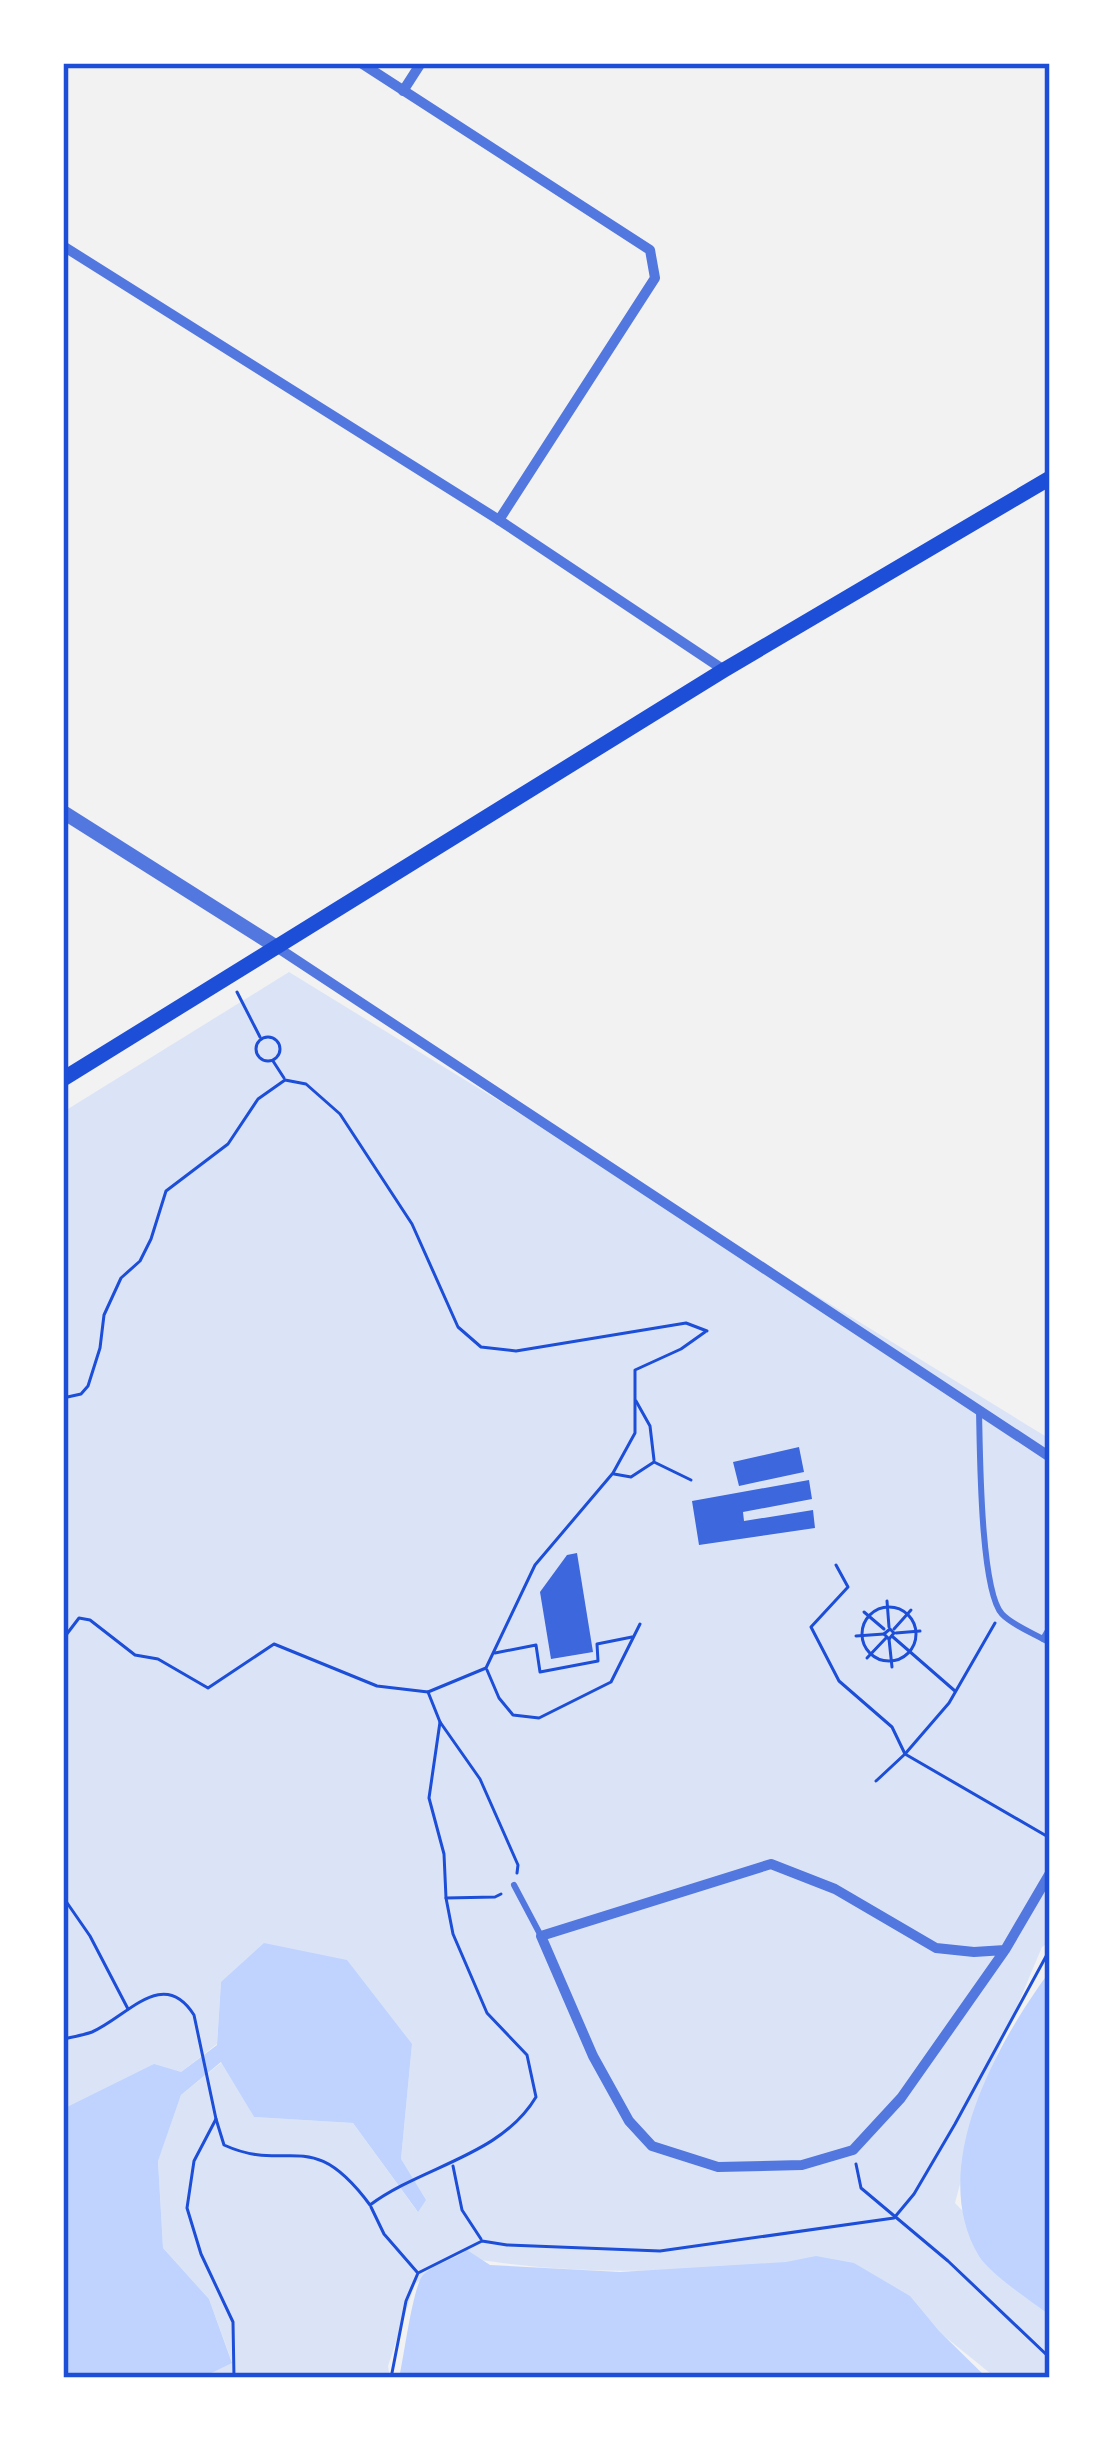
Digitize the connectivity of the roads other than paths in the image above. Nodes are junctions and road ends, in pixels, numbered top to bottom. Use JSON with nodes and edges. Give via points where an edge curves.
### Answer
{"nodes":[{"id":1,"x":361,"y":63,"type":"edge"},
{"id":2,"x":421,"y":63,"type":"edge"},
{"id":3,"x":403,"y":91,"type":"junction"},
{"id":4,"x":63,"y":246,"type":"edge"},
{"id":5,"x":1050,"y":478,"type":"edge"},
{"id":6,"x":499,"y":520,"type":"junction"},
{"id":7,"x":724,"y":670,"type":"junction"},
{"id":8,"x":63,"y":812,"type":"edge"},
{"id":9,"x":275,"y":946,"type":"junction"},
{"id":10,"x":63,"y":1079,"type":"edge"},
{"id":11,"x":979,"y":1407,"type":"junction"},
{"id":12,"x":1050,"y":1457,"type":"edge"},
{"id":13,"x":1050,"y":1628,"type":"edge"},
{"id":14,"x":1047,"y":1641,"type":"edge"},
{"id":15,"x":1050,"y":1873,"type":"edge"},
{"id":16,"x":514,"y":1885,"type":"road end"},
{"id":17,"x":541,"y":1936,"type":"junction"},
{"id":18,"x":1005,"y":1949,"type":"junction"}],
"edges":[{"from":1,"to":3,"type":"street"},
{"from":2,"to":3,"type":"street"},
{"from":3,"to":6,"type":"street","via":[[650,250],[656,278]]},
{"from":4,"to":6,"type":"street"},
{"from":5,"to":7,"type":"main road"},
{"from":6,"to":7,"type":"street"},
{"from":7,"to":9,"type":"main road"},
{"from":8,"to":9,"type":"street"},
{"from":9,"to":10,"type":"main road"},
{"from":9,"to":11,"type":"street"},
{"from":11,"to":12,"type":"street"},
{"from":11,"to":14,"type":"lane","via":[[991,1588],[1000,1613]]},
{"from":13,"to":14,"type":"lane"},
{"from":15,"to":18,"type":"street"},
{"from":16,"to":17,"type":"lane"},
{"from":17,"to":18,"type":"street","via":[[771,1864],[836,1889],[936,1948]]},
{"from":17,"to":18,"type":"street","via":[[628,2122],[652,2146],[742,2169],[802,2165],[853,2150],[901,2098]]}]}
